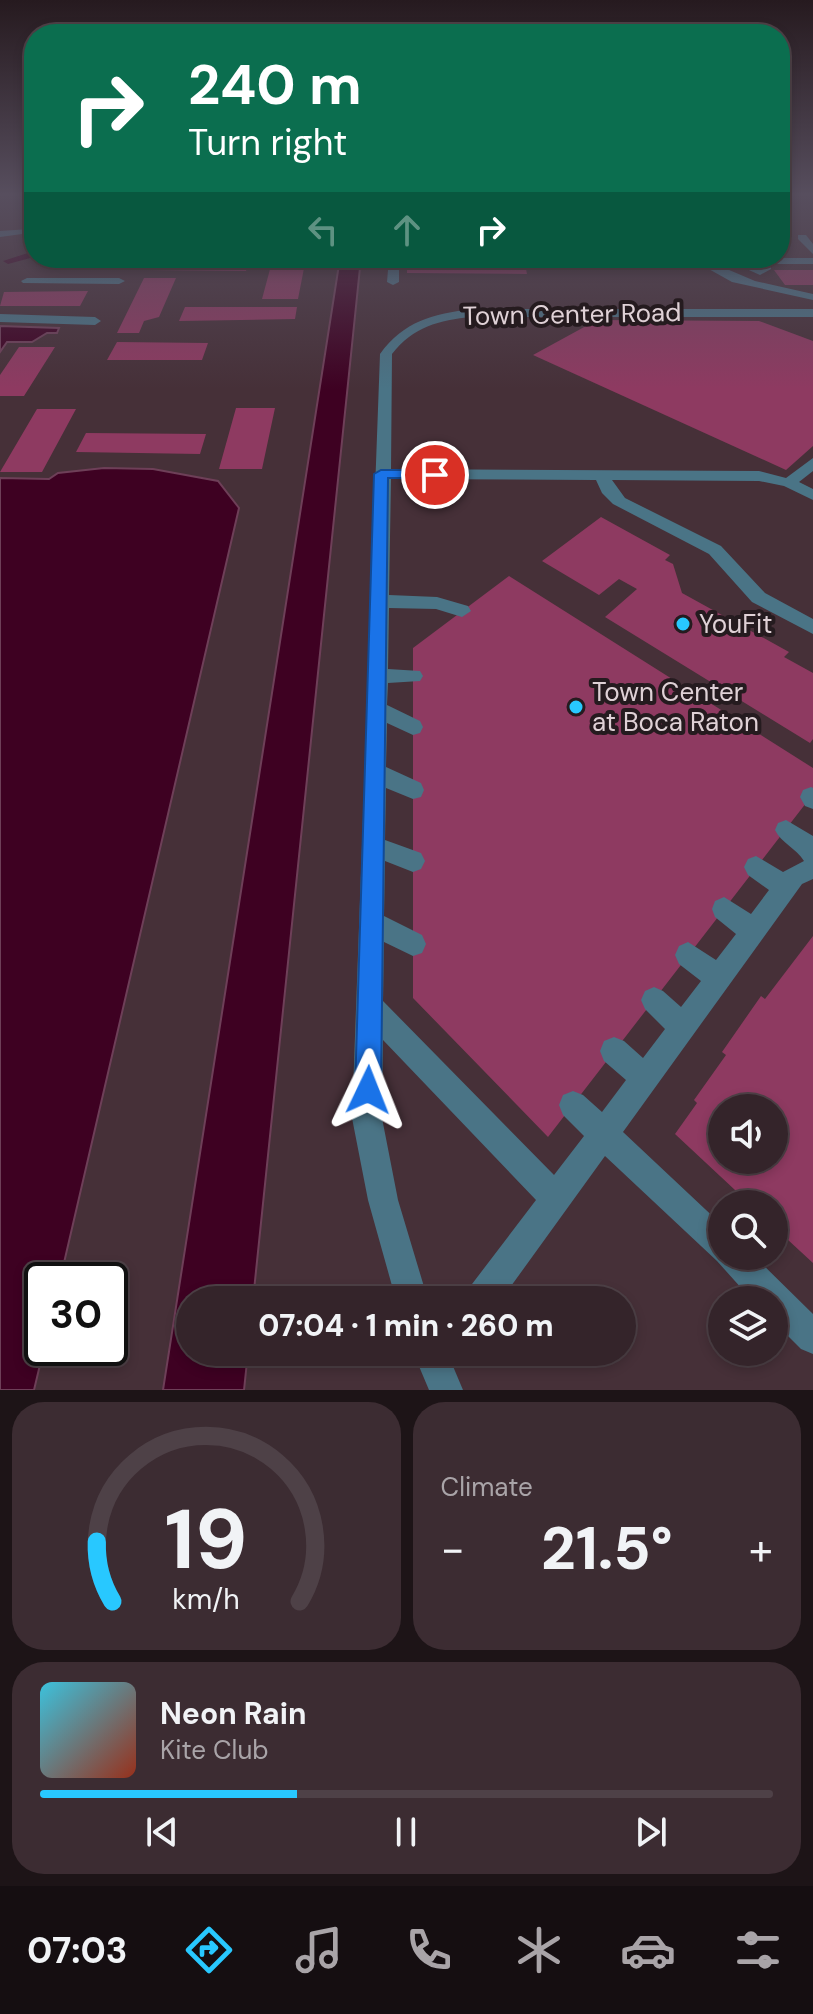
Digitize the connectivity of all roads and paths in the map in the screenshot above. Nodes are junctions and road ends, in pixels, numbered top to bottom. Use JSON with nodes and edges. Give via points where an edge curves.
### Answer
{"nodes":[{"id":1,"x":792,"y":261,"type":"edge"},
{"id":2,"x":813,"y":261,"type":"edge"},
{"id":3,"x":394,"y":268,"type":"edge"},
{"id":4,"x":710,"y":268,"type":"edge"},
{"id":5,"x":27,"y":281,"type":"dead end"},
{"id":6,"x":119,"y":281,"type":"dead end"},
{"id":7,"x":393,"y":282,"type":"dead end"},
{"id":8,"x":813,"y":297,"type":"edge"},
{"id":9,"x":813,"y":313,"type":"edge"},
{"id":10,"x":0,"y":318,"type":"edge"},
{"id":11,"x":95,"y":321,"type":"dead end"},
{"id":12,"x":806,"y":464,"type":"edge"},
{"id":13,"x":381,"y":474,"type":"junction"},
{"id":14,"x":602,"y":475,"type":"junction"},
{"id":15,"x":789,"y":483,"type":"junction"},
{"id":16,"x":813,"y":495,"type":"edge"},
{"id":17,"x":379,"y":601,"type":"junction"},
{"id":18,"x":462,"y":611,"type":"dead end"},
{"id":19,"x":813,"y":627,"type":"edge"},
{"id":20,"x":378,"y":676,"type":"junction"},
{"id":21,"x":413,"y":676,"type":"dead end"},
{"id":22,"x":377,"y":709,"type":"junction"},
{"id":23,"x":413,"y":727,"type":"dead end"},
{"id":24,"x":375,"y":772,"type":"junction"},
{"id":25,"x":413,"y":790,"type":"dead end"},
{"id":26,"x":786,"y":830,"type":"dead end"},
{"id":27,"x":374,"y":846,"type":"junction"},
{"id":28,"x":813,"y":854,"type":"edge"},
{"id":29,"x":413,"y":861,"type":"dead end"},
{"id":30,"x":756,"y":867,"type":"dead end"},
{"id":31,"x":813,"y":868,"type":"edge"},
{"id":32,"x":785,"y":888,"type":"junction"},
{"id":33,"x":724,"y":909,"type":"dead end"},
{"id":34,"x":372,"y":923,"type":"junction"},
{"id":35,"x":753,"y":931,"type":"junction"},
{"id":36,"x":413,"y":944,"type":"dead end"},
{"id":37,"x":688,"y":955,"type":"dead end"},
{"id":38,"x":718,"y":978,"type":"junction"},
{"id":39,"x":654,"y":1000,"type":"dead end"},
{"id":40,"x":370,"y":1007,"type":"junction"},
{"id":41,"x":683,"y":1027,"type":"junction"},
{"id":42,"x":614,"y":1051,"type":"dead end"},
{"id":43,"x":645,"y":1079,"type":"junction"},
{"id":44,"x":573,"y":1105,"type":"dead end"},
{"id":45,"x":605,"y":1133,"type":"junction"},
{"id":46,"x":556,"y":1199,"type":"junction"},
{"id":47,"x":708,"y":1233,"type":"edge"},
{"id":48,"x":745,"y":1270,"type":"edge"},
{"id":49,"x":408,"y":1286,"type":"edge"},
{"id":50,"x":491,"y":1286,"type":"edge"},
{"id":51,"x":813,"y":1337,"type":"edge"}],
"edges":[{"from":1,"to":2,"type":"street"},
{"from":3,"to":7,"type":"street"},
{"from":4,"to":8,"type":"street","via":[[748,284]]},
{"from":5,"to":6,"type":"street"},
{"from":9,"to":13,"type":"street","name":"Town Center Road","via":[[441,316],[398,337],[386,354]]},
{"from":10,"to":11,"type":"street"},
{"from":12,"to":15,"type":"street"},
{"from":13,"to":14,"type":"street"},
{"from":13,"to":17,"type":"street","name":"Town Center Road"},
{"from":14,"to":15,"type":"street","via":[[759,476]]},
{"from":14,"to":19,"type":"street","via":[[619,501],[715,550],[755,596]]},
{"from":15,"to":16,"type":"street"},
{"from":17,"to":18,"type":"street","via":[[437,603]]},
{"from":17,"to":20,"type":"street","name":"Town Center Road"},
{"from":20,"to":21,"type":"street"},
{"from":20,"to":22,"type":"street","name":"Town Center Road"},
{"from":22,"to":23,"type":"street"},
{"from":22,"to":24,"type":"street","name":"Town Center Road"},
{"from":24,"to":25,"type":"street"},
{"from":24,"to":27,"type":"street","name":"Town Center Road"},
{"from":26,"to":28,"type":"street"},
{"from":27,"to":29,"type":"street"},
{"from":27,"to":34,"type":"street","name":"Town Center Road"},
{"from":30,"to":32,"type":"street"},
{"from":31,"to":32,"type":"street","via":[[794,876]]},
{"from":32,"to":35,"type":"street"},
{"from":33,"to":35,"type":"street"},
{"from":34,"to":36,"type":"street"},
{"from":34,"to":40,"type":"street","name":"Town Center Road"},
{"from":35,"to":38,"type":"street"},
{"from":37,"to":38,"type":"street"},
{"from":38,"to":41,"type":"street"},
{"from":39,"to":41,"type":"street"},
{"from":40,"to":46,"type":"street"},
{"from":40,"to":49,"type":"street","name":"Town Center Road","via":[[367,1118]]},
{"from":41,"to":43,"type":"street"},
{"from":42,"to":43,"type":"street"},
{"from":43,"to":45,"type":"street"},
{"from":44,"to":45,"type":"street"},
{"from":45,"to":46,"type":"street"},
{"from":45,"to":47,"type":"street"},
{"from":46,"to":50,"type":"street"},
{"from":48,"to":51,"type":"street"}]}
